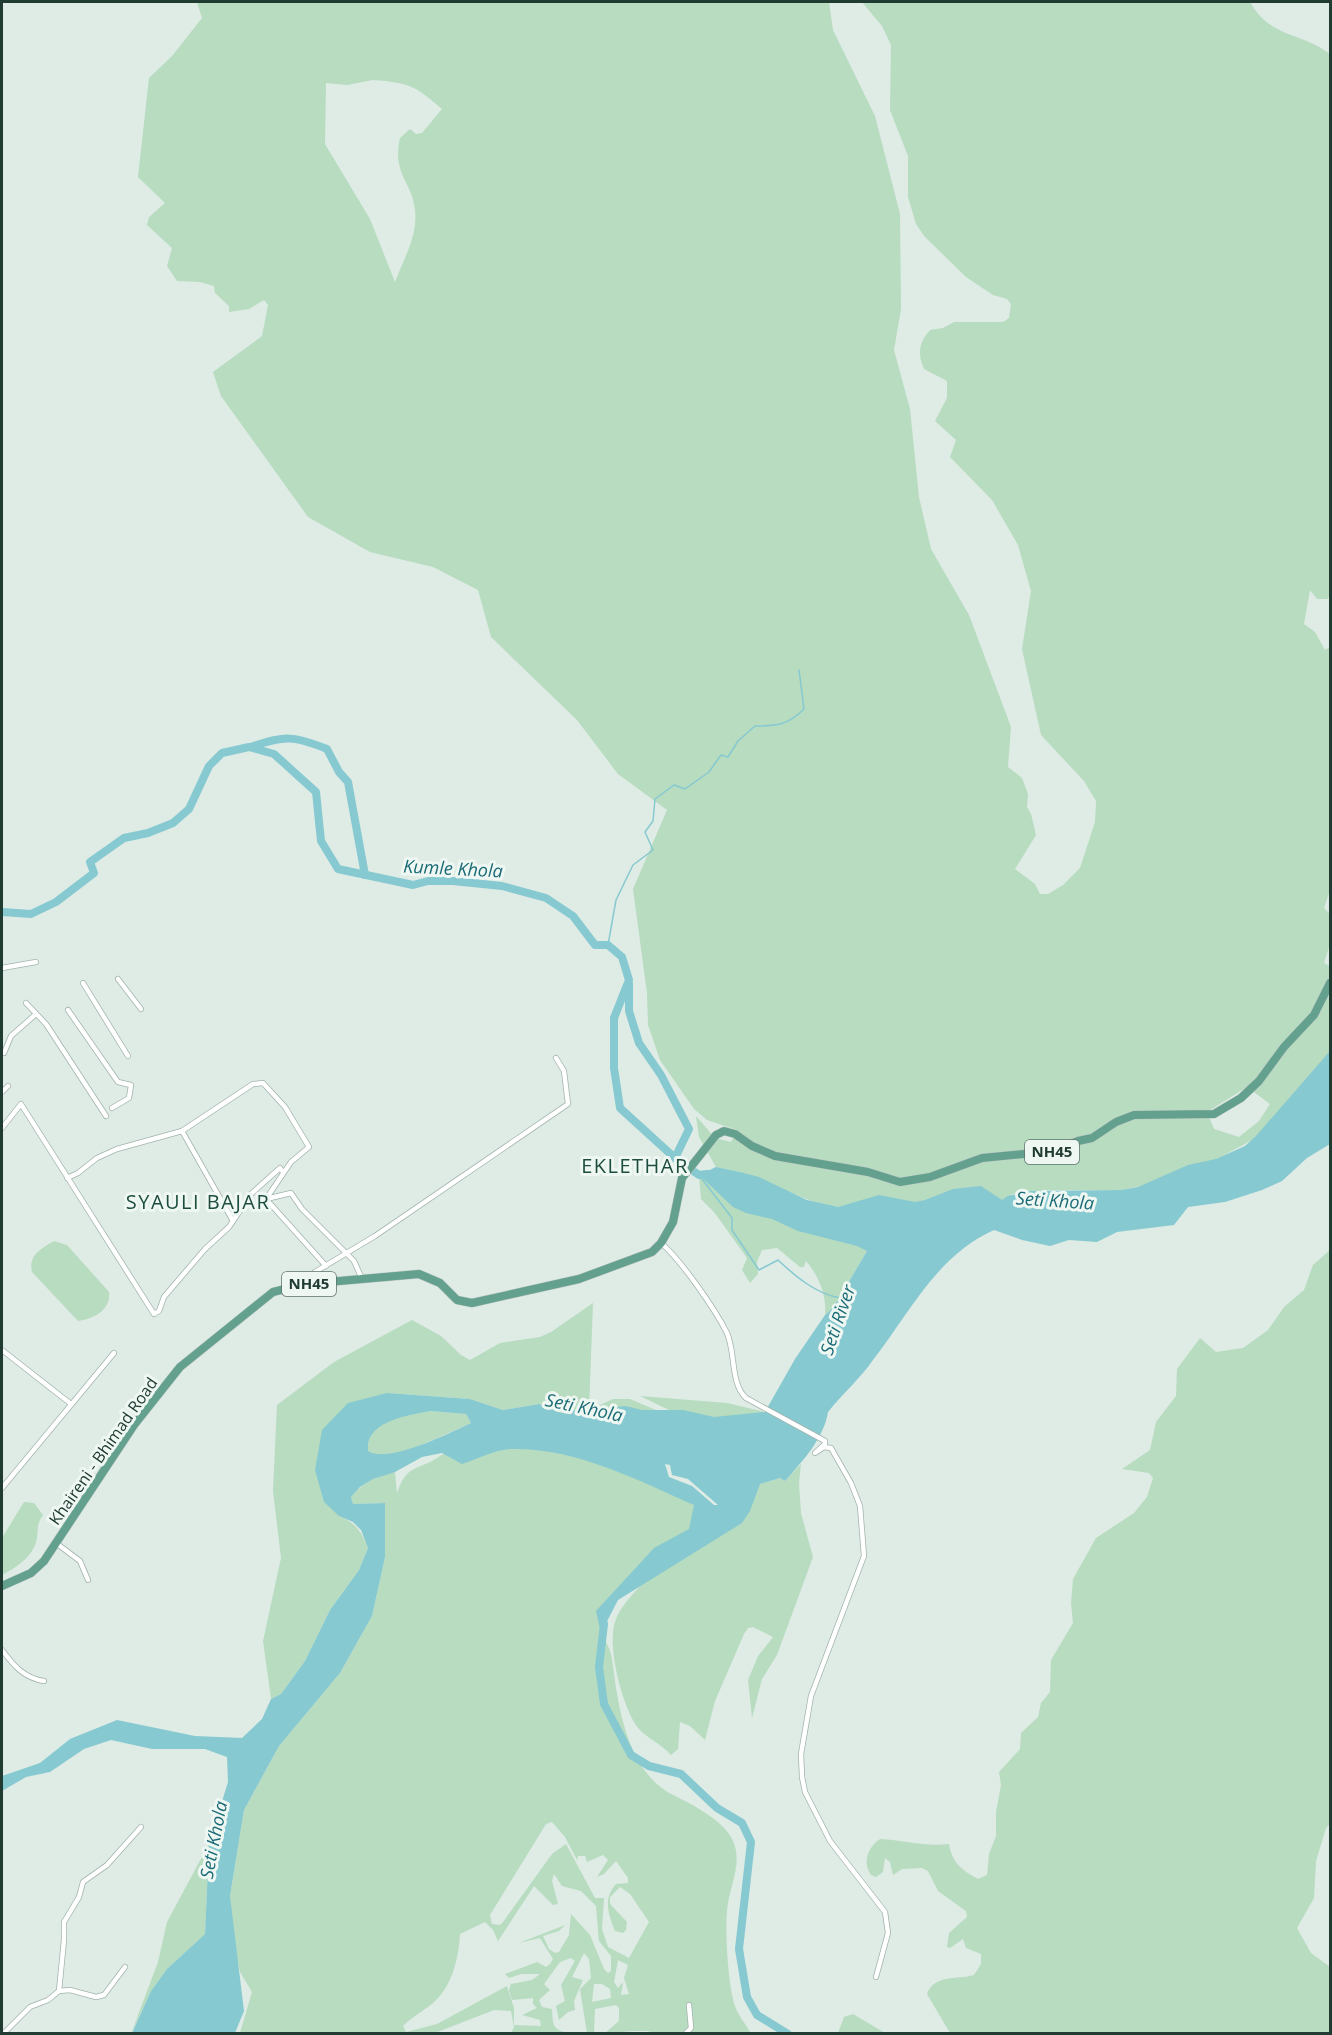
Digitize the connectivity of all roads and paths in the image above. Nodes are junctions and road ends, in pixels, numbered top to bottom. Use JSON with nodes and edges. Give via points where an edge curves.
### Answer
{"nodes":[{"id":1,"x":36,"y":962,"type":"dead end"},
{"id":2,"x":2,"y":968,"type":"edge"},
{"id":3,"x":118,"y":978,"type":"dead end"},
{"id":4,"x":1330,"y":982,"type":"edge"},
{"id":5,"x":83,"y":983,"type":"dead end"},
{"id":6,"x":26,"y":1003,"type":"dead end"},
{"id":7,"x":141,"y":1009,"type":"dead end"},
{"id":8,"x":68,"y":1010,"type":"dead end"},
{"id":9,"x":36,"y":1014,"type":"junction"},
{"id":10,"x":4,"y":1053,"type":"dead end"},
{"id":11,"x":128,"y":1056,"type":"dead end"},
{"id":12,"x":556,"y":1058,"type":"dead end"},
{"id":13,"x":8,"y":1086,"type":"dead end"},
{"id":14,"x":2,"y":1092,"type":"edge"},
{"id":15,"x":112,"y":1108,"type":"dead end"},
{"id":16,"x":106,"y":1116,"type":"dead end"},
{"id":17,"x":2,"y":1128,"type":"edge"},
{"id":18,"x":182,"y":1131,"type":"junction"},
{"id":19,"x":283,"y":1172,"type":"junction"},
{"id":20,"x":68,"y":1178,"type":"junction"},
{"id":21,"x":266,"y":1199,"type":"junction"},
{"id":22,"x":233,"y":1221,"type":"junction"},
{"id":23,"x":662,"y":1243,"type":"junction"},
{"id":24,"x":347,"y":1253,"type":"junction"},
{"id":25,"x":326,"y":1266,"type":"junction"},
{"id":26,"x":362,"y":1279,"type":"junction"},
{"id":27,"x":305,"y":1284,"type":"junction"},
{"id":28,"x":2,"y":1350,"type":"edge"},
{"id":29,"x":114,"y":1353,"type":"dead end"},
{"id":30,"x":71,"y":1404,"type":"junction"},
{"id":31,"x":2,"y":1488,"type":"edge"},
{"id":32,"x":56,"y":1543,"type":"junction"},
{"id":33,"x":88,"y":1580,"type":"dead end"},
{"id":34,"x":2,"y":1586,"type":"edge"},
{"id":35,"x":2,"y":1650,"type":"edge"},
{"id":36,"x":44,"y":1682,"type":"dead end"},
{"id":37,"x":141,"y":1827,"type":"dead end"},
{"id":38,"x":125,"y":1967,"type":"dead end"},
{"id":39,"x":876,"y":1977,"type":"dead end"},
{"id":40,"x":59,"y":1991,"type":"junction"},
{"id":41,"x":689,"y":2005,"type":"dead end"},
{"id":42,"x":3,"y":2034,"type":"edge"},
{"id":43,"x":685,"y":2034,"type":"edge"}],
"edges":[{"from":1,"to":2,"type":"street"},
{"from":3,"to":7,"type":"street"},
{"from":4,"to":23,"type":"main road","number":"NH45","via":[[1318,1010],[1259,1081],[1241,1098],[1214,1114],[1134,1115],[1092,1138],[1055,1151],[982,1158],[930,1177],[900,1182],[868,1172],[775,1156],[724,1131],[716,1135],[682,1178],[673,1222]]},
{"from":5,"to":11,"type":"street"},
{"from":6,"to":9,"type":"street"},
{"from":8,"to":15,"type":"street","via":[[118,1082],[131,1085],[129,1098]]},
{"from":9,"to":10,"type":"street","via":[[11,1036]]},
{"from":9,"to":16,"type":"street"},
{"from":12,"to":24,"type":"street","via":[[564,1071],[568,1104]]},
{"from":13,"to":14,"type":"street"},
{"from":17,"to":20,"type":"street","via":[[21,1104]]},
{"from":18,"to":19,"type":"street","via":[[253,1084],[263,1083],[285,1107],[309,1147]]},
{"from":18,"to":20,"type":"street","via":[[117,1149]]},
{"from":18,"to":22,"type":"street"},
{"from":19,"to":21,"type":"street"},
{"from":19,"to":22,"type":"street","via":[[280,1168],[251,1194]]},
{"from":20,"to":22,"type":"street","via":[[154,1314],[164,1297]]},
{"from":21,"to":24,"type":"street","via":[[291,1193]]},
{"from":21,"to":25,"type":"street"},
{"from":23,"to":26,"type":"main road","name":"Khaireni - Bhimad Road","number":"NH45","via":[[652,1252],[598,1274],[472,1304],[457,1300],[440,1283],[419,1274]]},
{"from":23,"to":39,"type":"street","via":[[726,1332],[737,1388],[746,1398],[826,1443],[815,1453],[824,1447],[831,1448],[855,1492],[864,1548],[811,1696],[801,1754],[805,1792],[830,1841],[885,1912],[888,1933]]},
{"from":24,"to":25,"type":"street"},
{"from":24,"to":26,"type":"street"},
{"from":25,"to":27,"type":"street"},
{"from":26,"to":27,"type":"main road","name":"Khaireni - Bhimad Road","number":"NH45"},
{"from":27,"to":32,"type":"main road","name":"Khaireni - Bhimad Road","number":"NH45","via":[[273,1292],[180,1366],[134,1425]]},
{"from":28,"to":30,"type":"street"},
{"from":29,"to":30,"type":"street"},
{"from":30,"to":31,"type":"street"},
{"from":32,"to":33,"type":"street","via":[[80,1561]]},
{"from":32,"to":34,"type":"main road","name":"Khaireni - Bhimad Road","number":"NH45","via":[[34,1571]]},
{"from":35,"to":36,"type":"street","via":[[11,1664],[30,1679]]},
{"from":37,"to":40,"type":"street","via":[[107,1865],[83,1882],[79,1897],[63,1922]]},
{"from":38,"to":40,"type":"street","via":[[104,1995]]},
{"from":40,"to":42,"type":"street","via":[[30,2007]]},
{"from":41,"to":43,"type":"street","via":[[691,2028]]}]}
